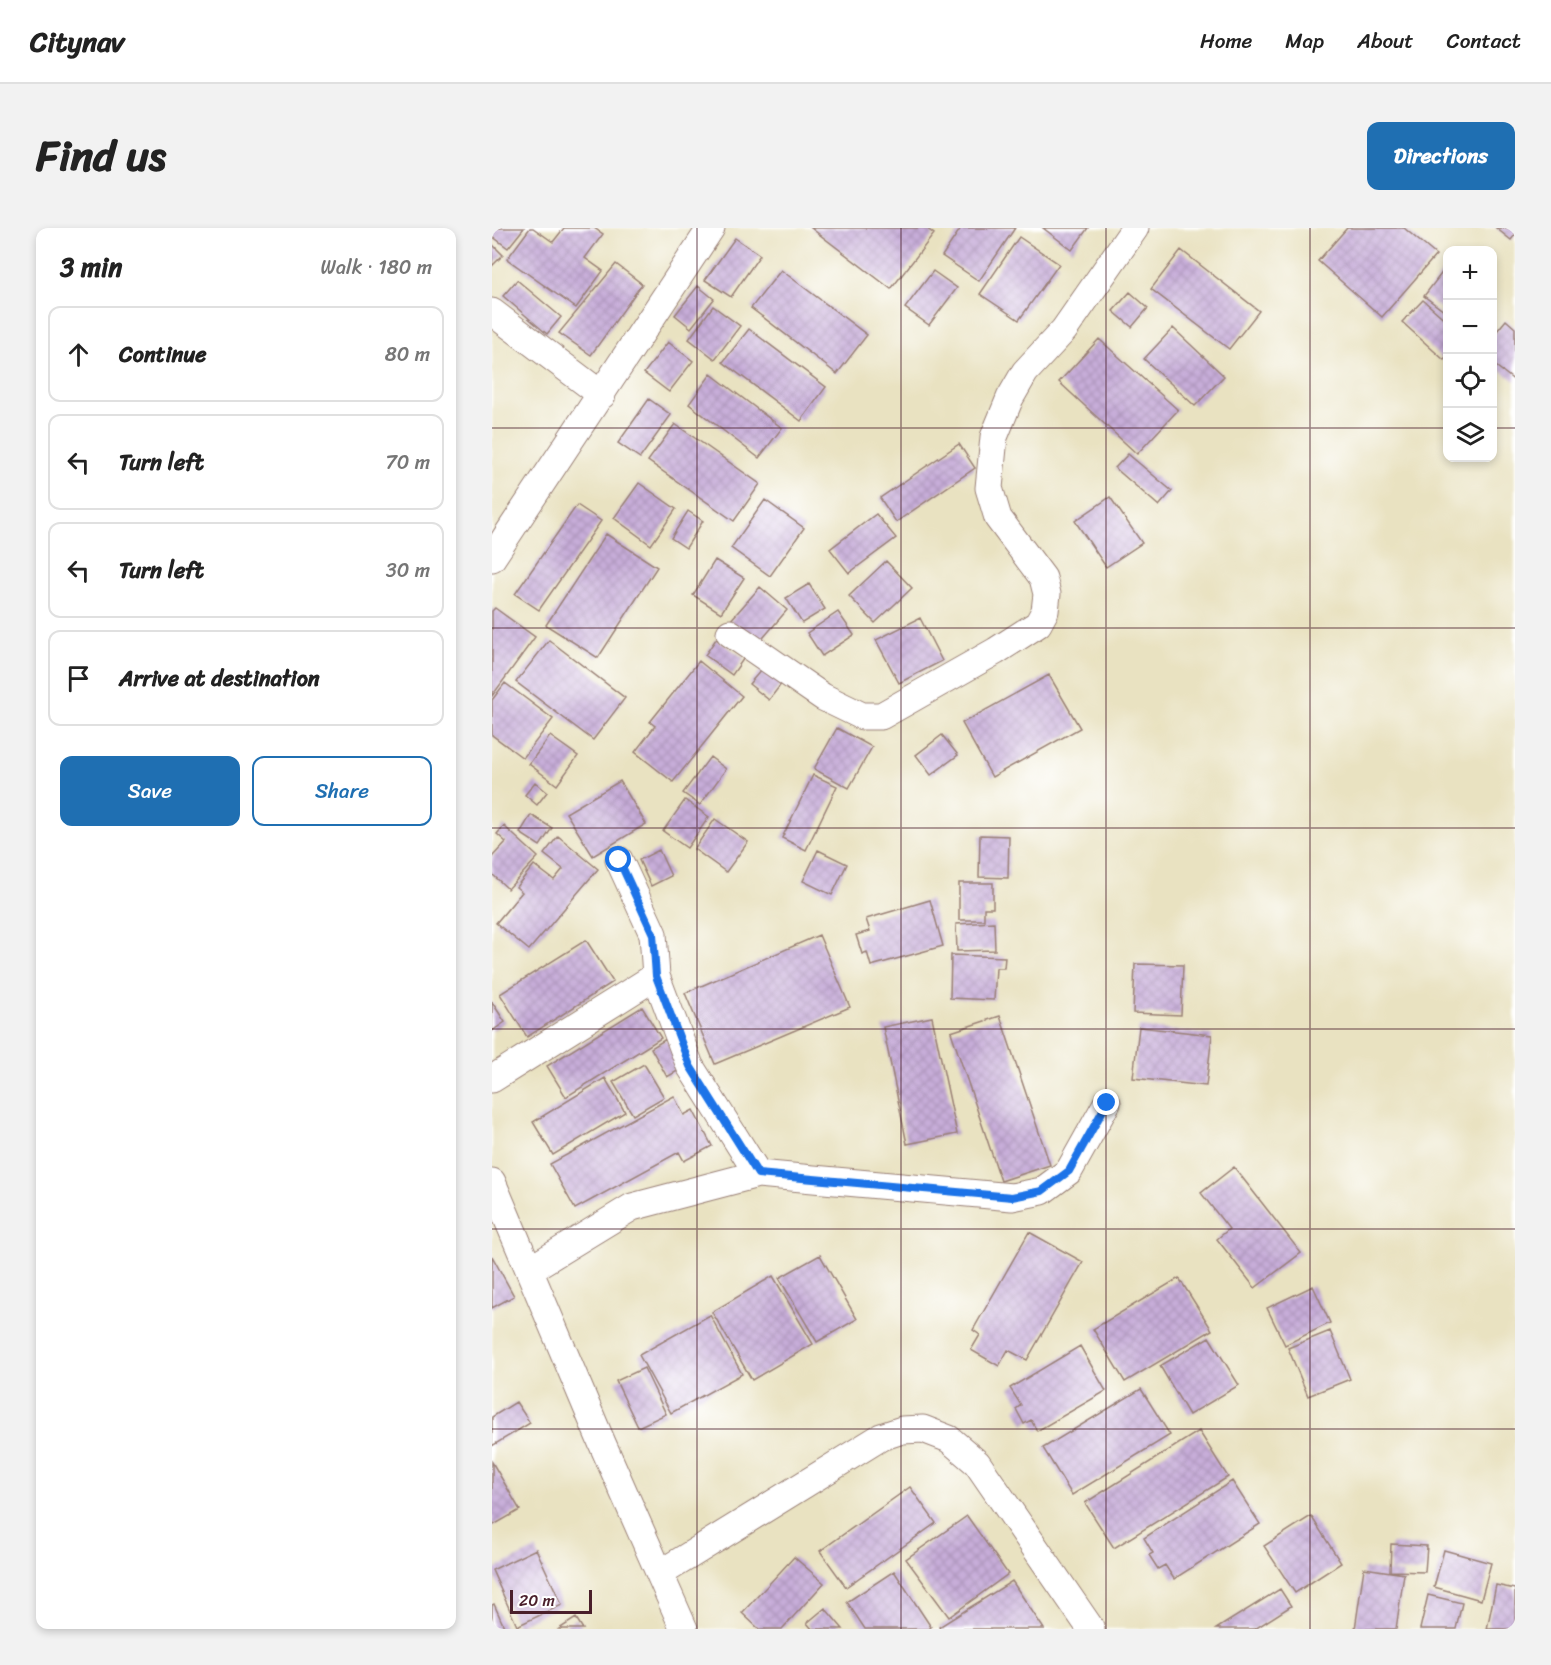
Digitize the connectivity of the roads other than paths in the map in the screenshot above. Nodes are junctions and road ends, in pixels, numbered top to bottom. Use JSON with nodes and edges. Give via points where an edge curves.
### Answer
{"nodes":[{"id":1,"x":711,"y":228,"type":"edge"},
{"id":2,"x":1135,"y":228,"type":"edge"},
{"id":3,"x":492,"y":312,"type":"edge"},
{"id":4,"x":602,"y":395,"type":"junction"},
{"id":5,"x":492,"y":558,"type":"edge"},
{"id":6,"x":730,"y":633,"type":"dead end"},
{"id":7,"x":619,"y":860,"type":"dead end"},
{"id":8,"x":656,"y":976,"type":"junction"},
{"id":9,"x":492,"y":1079,"type":"edge"},
{"id":10,"x":1107,"y":1103,"type":"dead end"},
{"id":11,"x":758,"y":1174,"type":"junction"},
{"id":12,"x":492,"y":1182,"type":"edge"},
{"id":13,"x":529,"y":1270,"type":"junction"},
{"id":14,"x":661,"y":1572,"type":"junction"},
{"id":15,"x":684,"y":1629,"type":"edge"},
{"id":16,"x":1091,"y":1629,"type":"edge"}],
"edges":[{"from":1,"to":4,"type":"street"},
{"from":2,"to":6,"type":"street","via":[[1064,330],[1025,372],[994,437],[988,488],[998,518],[1043,578],[1047,594],[1038,624],[881,716],[862,716],[823,697]]},
{"from":3,"to":4,"type":"street"},
{"from":4,"to":5,"type":"street"},
{"from":7,"to":8,"type":"street","via":[[653,934]]},
{"from":8,"to":9,"type":"street"},
{"from":8,"to":11,"type":"street","via":[[690,1066]]},
{"from":10,"to":11,"type":"street","via":[[1069,1171],[1042,1191],[1012,1197]]},
{"from":11,"to":13,"type":"street","via":[[632,1207]]},
{"from":12,"to":13,"type":"street"},
{"from":13,"to":14,"type":"street"},
{"from":14,"to":15,"type":"street"},
{"from":14,"to":16,"type":"street","via":[[881,1437],[902,1430],[923,1430],[950,1439],[977,1463]]}]}
